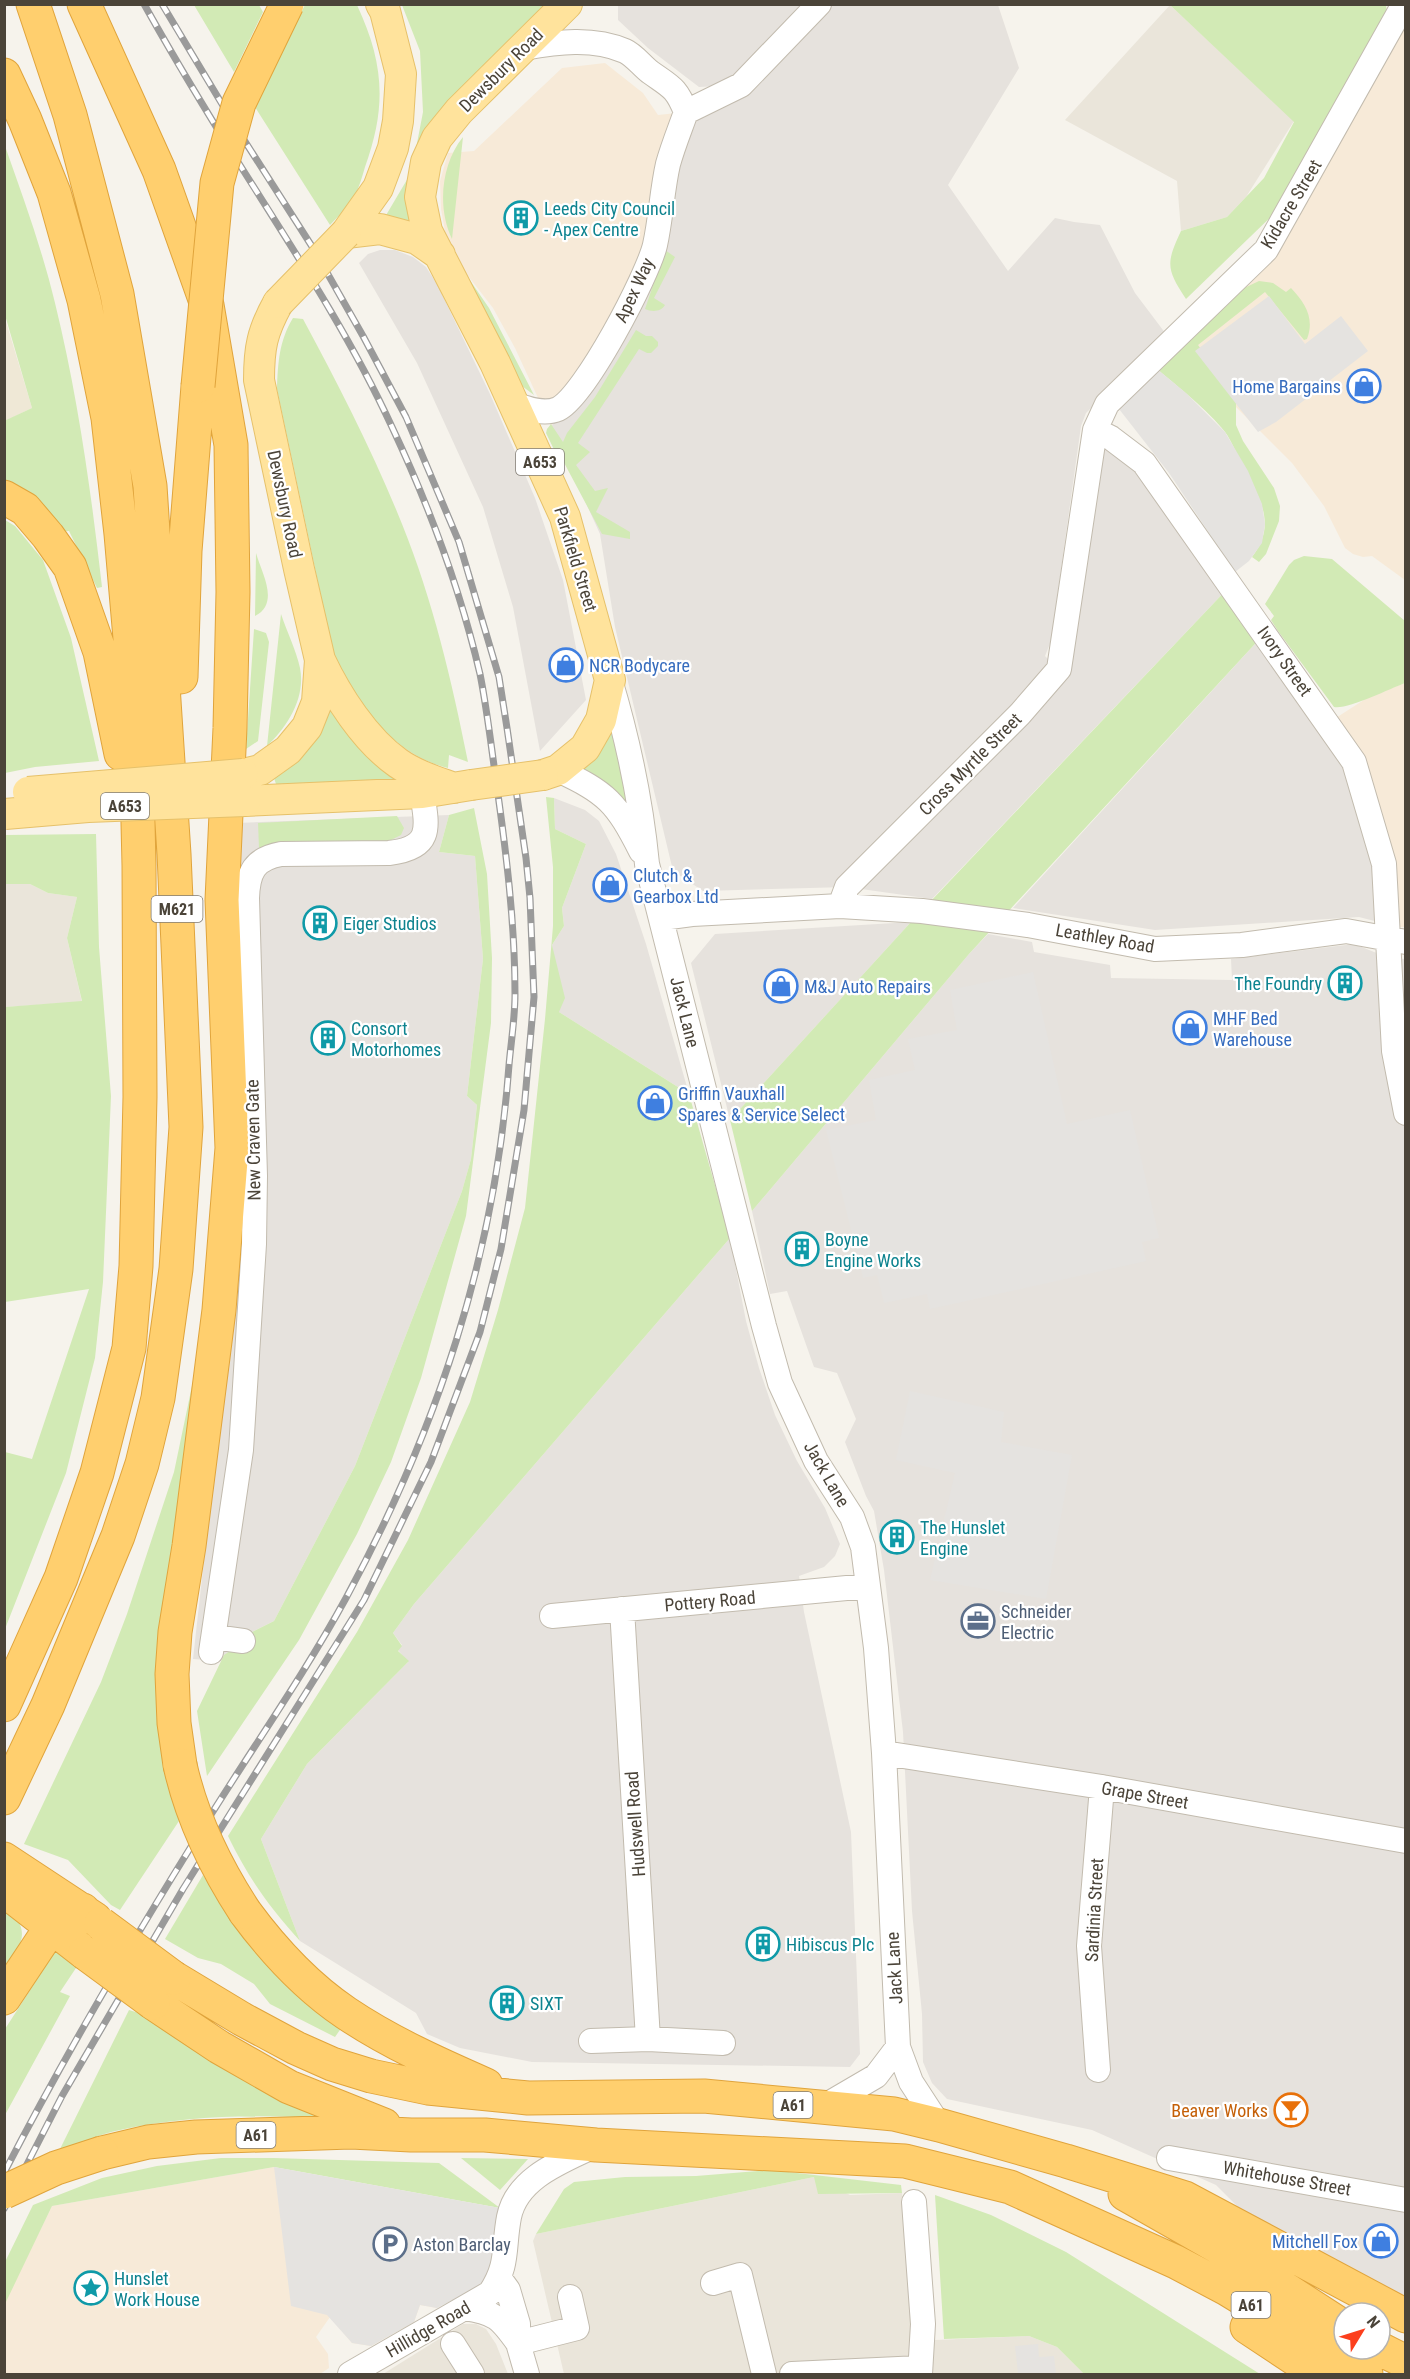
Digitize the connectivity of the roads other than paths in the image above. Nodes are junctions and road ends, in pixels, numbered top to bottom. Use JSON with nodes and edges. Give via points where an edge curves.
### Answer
{"nodes":[{"id":1,"x":33,"y":4,"type":"edge"},
{"id":2,"x":84,"y":4,"type":"edge"},
{"id":3,"x":287,"y":4,"type":"edge"},
{"id":4,"x":381,"y":4,"type":"edge"},
{"id":5,"x":567,"y":4,"type":"edge"},
{"id":6,"x":819,"y":4,"type":"edge"},
{"id":7,"x":1404,"y":4,"type":"edge"},
{"id":8,"x":524,"y":48,"type":"junction"},
{"id":9,"x":4,"y":75,"type":"edge"},
{"id":10,"x":686,"y":112,"type":"junction"},
{"id":11,"x":437,"y":138,"type":"joint"},
{"id":12,"x":346,"y":233,"type":"junction"},
{"id":13,"x":440,"y":255,"type":"junction"},
{"id":14,"x":514,"y":404,"type":"junction"},
{"id":15,"x":1095,"y":430,"type":"junction"},
{"id":16,"x":4,"y":496,"type":"edge"},
{"id":17,"x":320,"y":660,"type":"junction"},
{"id":18,"x":610,"y":680,"type":"junction"},
{"id":19,"x":551,"y":773,"type":"junction"},
{"id":20,"x":462,"y":786,"type":"junction"},
{"id":21,"x":244,"y":787,"type":"junction"},
{"id":22,"x":422,"y":794,"type":"junction"},
{"id":23,"x":4,"y":795,"type":"edge"},
{"id":24,"x":5,"y":814,"type":"edge"},
{"id":25,"x":138,"y":835,"type":"junction"},
{"id":26,"x":647,"y":864,"type":"junction"},
{"id":27,"x":840,"y":906,"type":"junction"},
{"id":28,"x":662,"y":918,"type":"junction"},
{"id":29,"x":1397,"y":940,"type":"edge"},
{"id":30,"x":182,"y":995,"type":"junction"},
{"id":31,"x":1406,"y":1113,"type":"edge"},
{"id":32,"x":868,"y":1586,"type":"junction"},
{"id":33,"x":622,"y":1609,"type":"junction"},
{"id":34,"x":552,"y":1616,"type":"dead end"},
{"id":35,"x":243,"y":1641,"type":"dead end"},
{"id":36,"x":7,"y":1697,"type":"edge"},
{"id":37,"x":884,"y":1753,"type":"junction"},
{"id":38,"x":1102,"y":1787,"type":"junction"},
{"id":39,"x":4,"y":1798,"type":"edge"},
{"id":40,"x":1406,"y":1841,"type":"edge"},
{"id":41,"x":8,"y":1872,"type":"edge"},
{"id":42,"x":92,"y":1917,"type":"junction"},
{"id":43,"x":52,"y":1926,"type":"junction"},
{"id":44,"x":4,"y":1998,"type":"edge"},
{"id":45,"x":648,"y":2039,"type":"junction"},
{"id":46,"x":591,"y":2041,"type":"dead end"},
{"id":47,"x":723,"y":2043,"type":"dead end"},
{"id":48,"x":898,"y":2047,"type":"junction"},
{"id":49,"x":1098,"y":2070,"type":"dead end"},
{"id":50,"x":514,"y":2097,"type":"junction"},
{"id":51,"x":823,"y":2108,"type":"junction"},
{"id":52,"x":939,"y":2125,"type":"junction"},
{"id":53,"x":411,"y":2135,"type":"junction"},
{"id":54,"x":596,"y":2145,"type":"junction"},
{"id":55,"x":1169,"y":2158,"type":"dead end"},
{"id":56,"x":1066,"y":2161,"type":"junction"},
{"id":57,"x":4,"y":2192,"type":"edge"},
{"id":58,"x":1406,"y":2200,"type":"edge"},
{"id":59,"x":914,"y":2202,"type":"dead end"},
{"id":60,"x":1146,"y":2250,"type":"junction"},
{"id":61,"x":500,"y":2279,"type":"junction"},
{"id":62,"x":713,"y":2283,"type":"dead end"},
{"id":63,"x":570,"y":2297,"type":"dead end"},
{"id":64,"x":465,"y":2308,"type":"junction"},
{"id":65,"x":1406,"y":2316,"type":"edge"},
{"id":66,"x":1332,"y":2319,"type":"edge"},
{"id":67,"x":518,"y":2343,"type":"junction"},
{"id":68,"x":453,"y":2344,"type":"dead end"},
{"id":69,"x":1392,"y":2355,"type":"edge"},
{"id":70,"x":1406,"y":2362,"type":"edge"},
{"id":71,"x":920,"y":2371,"type":"edge"},
{"id":72,"x":1359,"y":2371,"type":"edge"},
{"id":73,"x":350,"y":2374,"type":"edge"},
{"id":74,"x":472,"y":2374,"type":"edge"},
{"id":75,"x":527,"y":2374,"type":"edge"},
{"id":76,"x":764,"y":2374,"type":"edge"},
{"id":77,"x":792,"y":2374,"type":"edge"},
{"id":78,"x":1318,"y":2374,"type":"edge"}],
"edges":[{"from":1,"to":30,"type":"highway","number":"M621","via":[[70,115],[117,294],[150,486]]},
{"from":2,"to":50,"type":"highway","bridge":true,"via":[[159,170],[207,305],[231,445],[233,592],[222,900],[232,1148],[219,1310],[175,1632],[172,1674],[180,1765],[188,1797],[224,1880],[262,1935],[299,1975],[345,2012],[390,2039]]},
{"from":3,"to":30,"type":"highway","bridge":true,"via":[[239,103],[217,183],[185,551],[181,686]]},
{"from":4,"to":12,"type":"main road","name":"Dewsbury Road","number":"A653","via":[[401,74],[398,121],[378,188]]},
{"from":5,"to":8,"type":"main road","name":"Dewsbury Road","number":"A653"},
{"from":6,"to":10,"type":"street","via":[[741,85]]},
{"from":7,"to":15,"type":"street","name":"Kidacre Street","via":[[1266,250],[1107,404]]},
{"from":8,"to":10,"type":"street","via":[[581,42],[626,52],[678,92]]},
{"from":8,"to":11,"type":"main road","name":"Dewsbury Road","number":"A653"},
{"from":9,"to":25,"type":"highway","number":"M621","via":[[54,193],[84,300],[108,418],[135,696]]},
{"from":10,"to":14,"type":"street","name":"Apex Way","via":[[669,163],[654,247],[604,350],[586,379],[559,409],[530,410]]},
{"from":11,"to":13,"type":"main road","name":"Parkfield Street","number":"A653","via":[[426,162],[420,197],[427,231]]},
{"from":12,"to":13,"type":"main road","number":"A653","via":[[380,229],[417,239]]},
{"from":12,"to":17,"type":"main road","name":"Dewsbury Road","number":"A653","bridge":true,"via":[[278,303],[265,327],[259,351],[259,380]]},
{"from":13,"to":14,"type":"main road","name":"Parkfield Street","number":"A653"},
{"from":14,"to":18,"type":"main road","name":"Parkfield Street","number":"A653","via":[[566,517]]},
{"from":15,"to":27,"type":"street","name":"Cross Myrtle Street","via":[[1059,669],[1020,714],[847,887]]},
{"from":15,"to":29,"type":"street","name":"Ivory Street","via":[[1144,463],[1354,762],[1384,864]]},
{"from":16,"to":25,"type":"highway","via":[[25,509],[70,567],[100,652]]},
{"from":17,"to":20,"type":"main road","number":"A653","via":[[336,692],[367,733],[398,763],[418,774]]},
{"from":17,"to":21,"type":"main road","name":"Dewsbury Road","number":"A653","via":[[317,702],[307,728],[288,750]]},
{"from":18,"to":19,"type":"main road","number":"A653","via":[[601,720],[585,748]]},
{"from":18,"to":26,"type":"street","name":"Parkfield Street","via":[[643,822]]},
{"from":19,"to":20,"type":"main road","name":"Dewsbury Road","number":"A653","bridge":true},
{"from":19,"to":26,"type":"street","name":"Parkfield Street","via":[[592,786],[608,799]]},
{"from":20,"to":22,"type":"main road","name":"Dewsbury Road","number":"A653"},
{"from":21,"to":22,"type":"main road","name":"Dewsbury Road","number":"A653"},
{"from":21,"to":23,"type":"main road","name":"Dewsbury Road","number":"A653","bridge":true,"via":[[85,786]]},
{"from":21,"to":24,"type":"main road","name":"Dewsbury Road","number":"A653","bridge":true},
{"from":22,"to":35,"type":"street","name":"New Craven Gate","via":[[425,837],[406,851],[281,854],[260,862],[248,879],[254,1255],[241,1450],[212,1644]]},
{"from":25,"to":36,"type":"highway","number":"M621","via":[[140,1097],[136,1266],[129,1348],[97,1473],[61,1578]]},
{"from":26,"to":28,"type":"street","name":"Parkfield Street"},
{"from":27,"to":28,"type":"street"},
{"from":27,"to":29,"type":"street","name":"Leathley Road","via":[[922,911],[1003,922],[1155,949],[1242,945],[1346,931]]},
{"from":28,"to":32,"type":"street","name":"Jack Lane","via":[[780,1383],[816,1461],[852,1517],[863,1547]]},
{"from":29,"to":31,"type":"street","name":"Ivory Street","via":[[1394,1051]]},
{"from":30,"to":39,"type":"highway","number":"M621","via":[[186,1127],[176,1269],[158,1398],[142,1464],[118,1536],[48,1705]]},
{"from":32,"to":33,"type":"street","name":"Pottery Road"},
{"from":32,"to":37,"type":"street","name":"Jack Lane"},
{"from":33,"to":34,"type":"street","name":"Pottery Road"},
{"from":33,"to":45,"type":"street","name":"Hudswell Road"},
{"from":37,"to":38,"type":"street","name":"Grape Street"},
{"from":37,"to":48,"type":"street","name":"Jack Lane"},
{"from":38,"to":40,"type":"street","name":"Grape Street"},
{"from":38,"to":49,"type":"street","name":"Sardinia Street","via":[[1089,1946]]},
{"from":41,"to":42,"type":"highway"},
{"from":41,"to":43,"type":"highway"},
{"from":42,"to":43,"type":"highway","via":[[66,1915]]},
{"from":42,"to":50,"type":"highway","number":"A61","bridge":true,"via":[[174,1978],[242,2019],[332,2064],[428,2088]]},
{"from":43,"to":44,"type":"highway"},
{"from":43,"to":53,"type":"highway","number":"A61","bridge":true,"via":[[153,2003],[219,2047],[289,2087]]},
{"from":45,"to":46,"type":"street"},
{"from":45,"to":47,"type":"street"},
{"from":48,"to":51,"type":"street","via":[[876,2076]]},
{"from":48,"to":52,"type":"street","name":"Jack Lane","via":[[911,2082]]},
{"from":50,"to":51,"type":"highway","number":"A61","via":[[704,2096]]},
{"from":51,"to":52,"type":"highway","number":"A61","via":[[894,2114]]},
{"from":52,"to":56,"type":"highway","number":"A61"},
{"from":53,"to":54,"type":"highway","number":"A61","via":[[485,2135]]},
{"from":53,"to":57,"type":"highway","number":"A61","bridge":true,"via":[[351,2132],[148,2142],[56,2168]]},
{"from":54,"to":60,"type":"highway","number":"A61","via":[[905,2161],[1010,2187]]},
{"from":54,"to":61,"type":"street","via":[[542,2172],[519,2194],[509,2216]]},
{"from":55,"to":58,"type":"street","name":"Whitehouse Street"},
{"from":56,"to":65,"type":"highway","via":[[1185,2198]]},
{"from":56,"to":66,"type":"highway","number":"A61","via":[[1239,2259]]},
{"from":59,"to":71,"type":"street","via":[[923,2324]]},
{"from":60,"to":72,"type":"highway","number":"A61","via":[[1227,2289]]},
{"from":60,"to":78,"type":"highway","via":[[1219,2308]]},
{"from":61,"to":64,"type":"street","name":"Hillidge Road","via":[[490,2293]]},
{"from":61,"to":67,"type":"street","via":[[508,2290],[518,2324]]},
{"from":62,"to":76,"type":"street","via":[[740,2275]]},
{"from":63,"to":67,"type":"street","via":[[577,2328]]},
{"from":64,"to":67,"type":"street","via":[[485,2311],[502,2321]]},
{"from":64,"to":73,"type":"street","name":"Hillidge Road"},
{"from":67,"to":75,"type":"street"},
{"from":68,"to":74,"type":"street"},
{"from":69,"to":70,"type":"highway"},
{"from":71,"to":77,"type":"street"}]}
